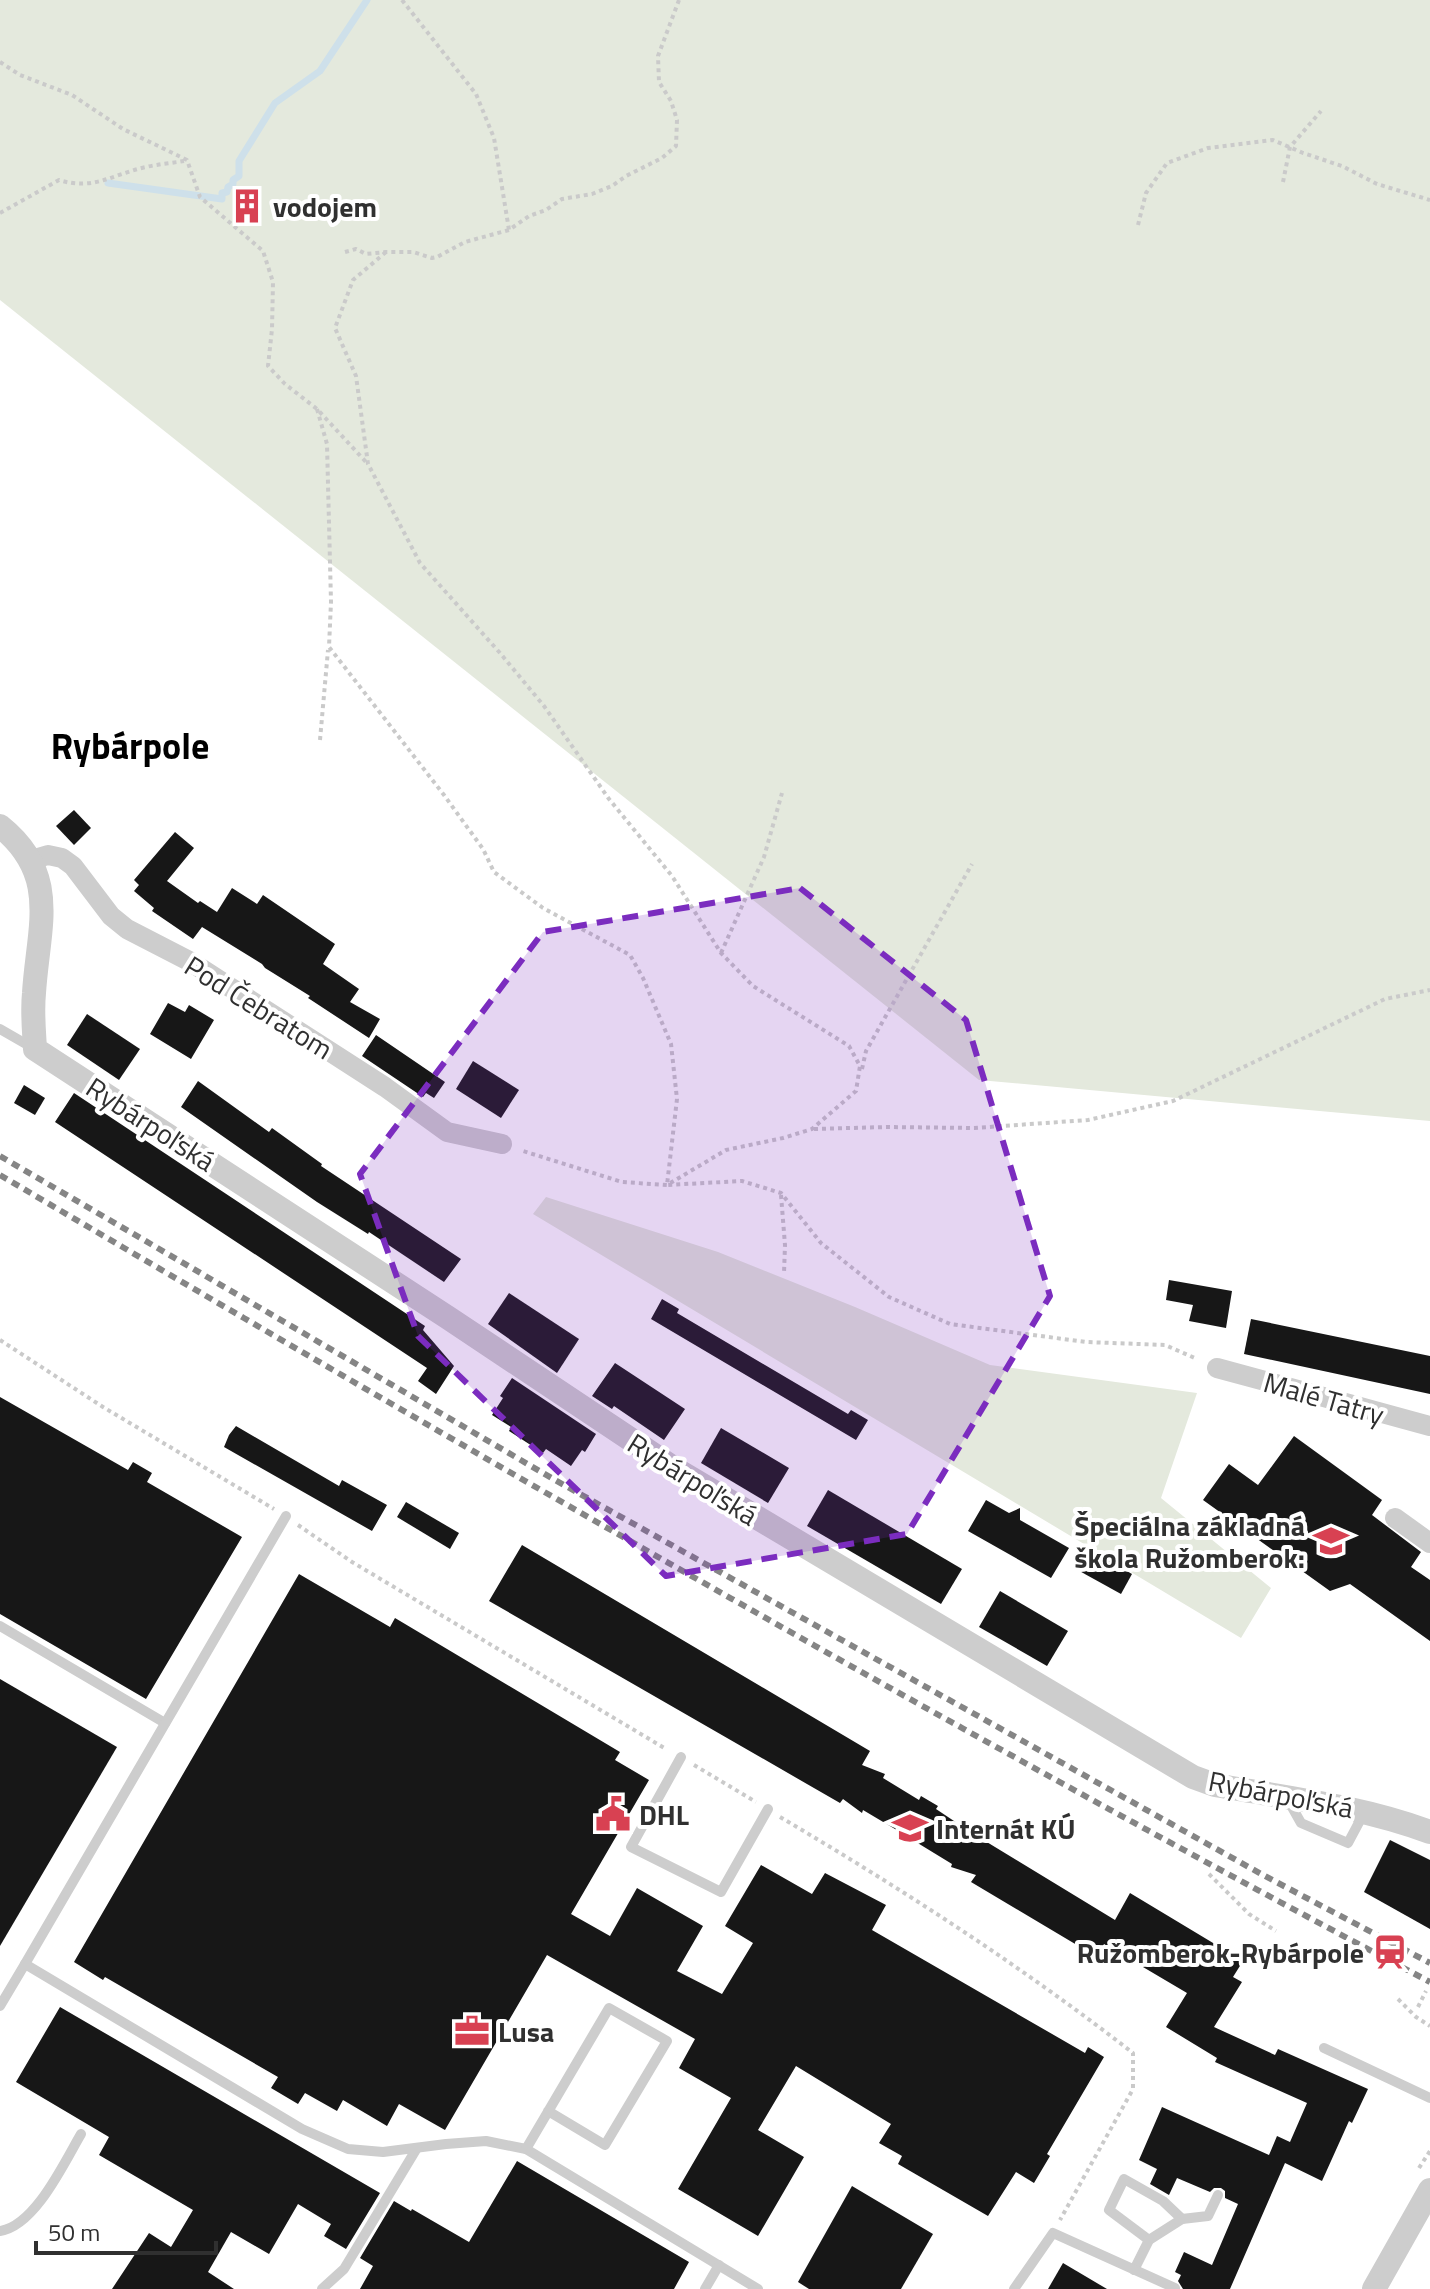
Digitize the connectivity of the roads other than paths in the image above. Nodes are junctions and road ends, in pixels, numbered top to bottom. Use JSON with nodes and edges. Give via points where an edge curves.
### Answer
{"nodes":[{"id":1,"x":0,"y":826,"type":"edge"},
{"id":2,"x":31,"y":860,"type":"junction"},
{"id":3,"x":0,"y":1029,"type":"edge"},
{"id":4,"x":35,"y":1049,"type":"junction"},
{"id":5,"x":502,"y":1144,"type":"road end"},
{"id":6,"x":1217,"y":1368,"type":"road end"},
{"id":7,"x":1430,"y":1426,"type":"edge"},
{"id":8,"x":286,"y":1516,"type":"road end"},
{"id":9,"x":1395,"y":1518,"type":"dead end"},
{"id":10,"x":1430,"y":1543,"type":"edge"},
{"id":11,"x":0,"y":1626,"type":"edge"},
{"id":12,"x":165,"y":1723,"type":"junction"},
{"id":13,"x":681,"y":1757,"type":"road end"},
{"id":14,"x":1287,"y":1798,"type":"junction"},
{"id":15,"x":768,"y":1809,"type":"road end"},
{"id":16,"x":1365,"y":1811,"type":"junction"},
{"id":17,"x":1430,"y":1832,"type":"edge"},
{"id":18,"x":25,"y":1964,"type":"junction"},
{"id":19,"x":0,"y":2006,"type":"edge"},
{"id":20,"x":1324,"y":2048,"type":"dead end"},
{"id":21,"x":1430,"y":2098,"type":"edge"},
{"id":22,"x":548,"y":2111,"type":"junction"},
{"id":23,"x":81,"y":2134,"type":"dead end"},
{"id":24,"x":417,"y":2148,"type":"junction"},
{"id":25,"x":526,"y":2149,"type":"junction"},
{"id":26,"x":1430,"y":2190,"type":"edge"},
{"id":27,"x":1218,"y":2195,"type":"dead end"},
{"id":28,"x":1182,"y":2219,"type":"junction"},
{"id":29,"x":0,"y":2231,"type":"edge"},
{"id":30,"x":1149,"y":2240,"type":"junction"},
{"id":31,"x":719,"y":2265,"type":"junction"},
{"id":32,"x":1134,"y":2270,"type":"junction"},
{"id":33,"x":1175,"y":2288,"type":"edge"},
{"id":34,"x":322,"y":2289,"type":"edge"},
{"id":35,"x":705,"y":2289,"type":"edge"},
{"id":36,"x":758,"y":2289,"type":"edge"},
{"id":37,"x":1014,"y":2289,"type":"edge"},
{"id":38,"x":1374,"y":2289,"type":"edge"}],
"edges":[{"from":1,"to":2,"type":"street"},
{"from":2,"to":4,"type":"street","via":[[43,928],[34,991]]},
{"from":2,"to":5,"type":"street","name":"Pod Čebratom","via":[[62,858],[127,929],[191,962],[447,1132]]},
{"from":3,"to":4,"type":"lane","name":"Rybárpoľská"},
{"from":4,"to":14,"type":"street","name":"Rybárpoľská","via":[[777,1531],[1193,1777]]},
{"from":6,"to":7,"type":"street","name":"Malé Tatry"},
{"from":8,"to":12,"type":"lane"},
{"from":9,"to":10,"type":"street"},
{"from":11,"to":12,"type":"lane"},
{"from":12,"to":18,"type":"lane"},
{"from":13,"to":15,"type":"lane","via":[[631,1847],[721,1892]]},
{"from":14,"to":16,"type":"street","name":"Rybárpoľská"},
{"from":14,"to":16,"type":"lane","via":[[1301,1823],[1348,1843]]},
{"from":16,"to":17,"type":"street","name":"Rybárpoľská"},
{"from":18,"to":19,"type":"lane"},
{"from":18,"to":24,"type":"lane","via":[[302,2129],[348,2149]]},
{"from":20,"to":21,"type":"lane"},
{"from":22,"to":22,"type":"lane","via":[[609,2008],[667,2041],[605,2145]]},
{"from":22,"to":25,"type":"lane"},
{"from":23,"to":29,"type":"lane","via":[[46,2195],[12,2229]]},
{"from":24,"to":25,"type":"lane","via":[[486,2141]]},
{"from":24,"to":34,"type":"lane","via":[[344,2269]]},
{"from":25,"to":31,"type":"lane"},
{"from":26,"to":38,"type":"street"},
{"from":27,"to":28,"type":"lane","via":[[1208,2216]]},
{"from":28,"to":30,"type":"lane"},
{"from":28,"to":30,"type":"lane","via":[[1163,2201],[1124,2179],[1109,2210]]},
{"from":30,"to":32,"type":"lane"},
{"from":31,"to":35,"type":"lane"},
{"from":31,"to":36,"type":"lane"},
{"from":32,"to":33,"type":"lane"},
{"from":32,"to":37,"type":"lane","via":[[1053,2233]]}]}
